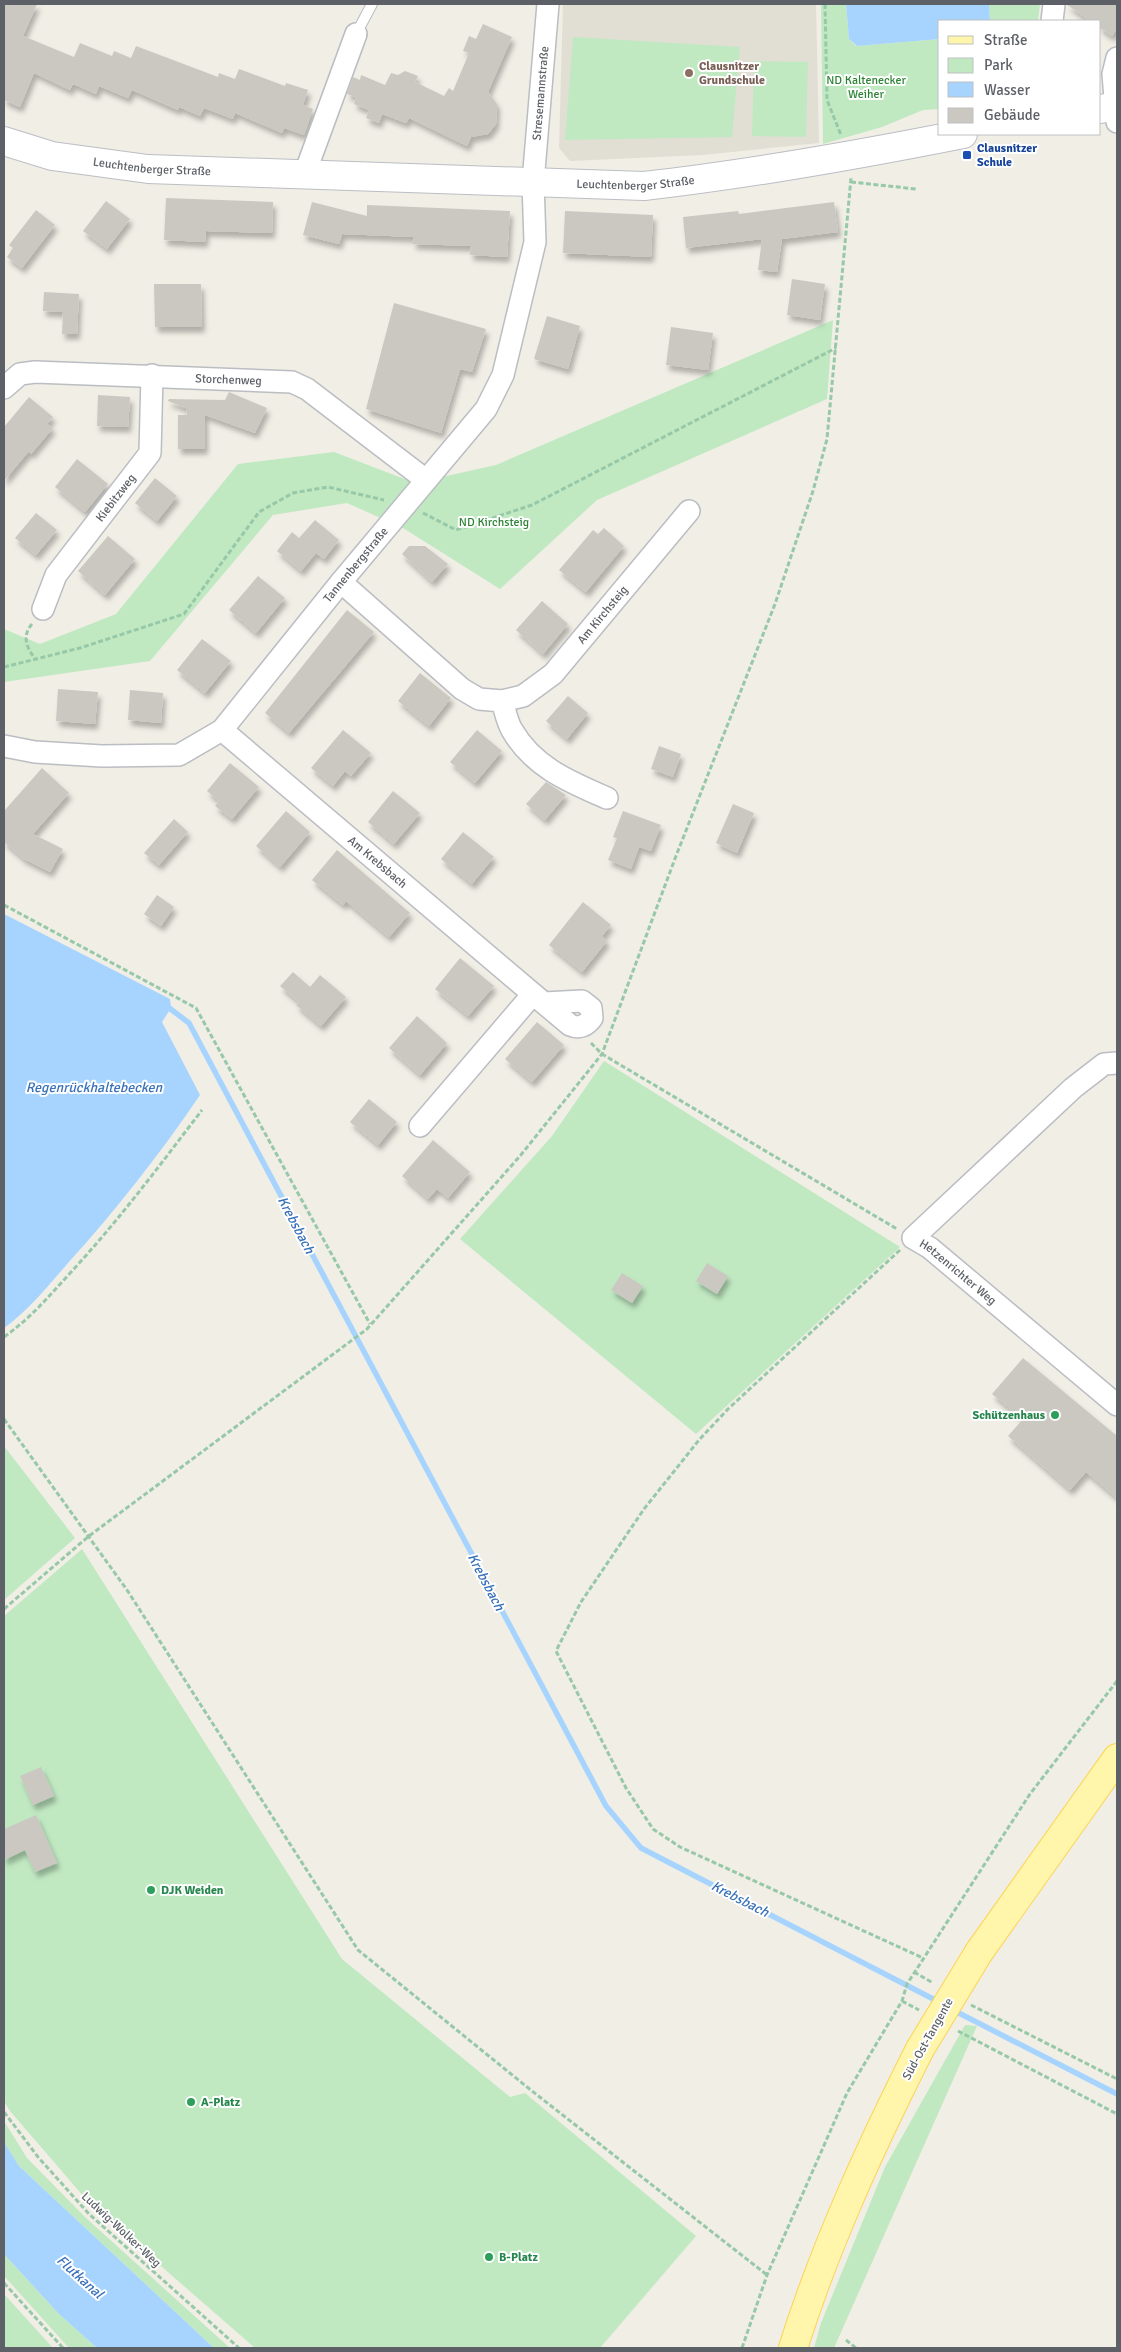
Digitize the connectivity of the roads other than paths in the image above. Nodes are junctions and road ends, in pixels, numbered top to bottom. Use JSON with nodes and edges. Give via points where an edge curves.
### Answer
{"nodes":[{"id":1,"x":372,"y":4,"type":"edge"},
{"id":2,"x":548,"y":4,"type":"edge"},
{"id":3,"x":1054,"y":4,"type":"edge"},
{"id":4,"x":1052,"y":20,"type":"edge"},
{"id":5,"x":356,"y":34,"type":"joint"},
{"id":6,"x":1117,"y":58,"type":"edge"},
{"id":7,"x":1112,"y":111,"type":"edge"},
{"id":8,"x":958,"y":135,"type":"edge"},
{"id":9,"x":4,"y":141,"type":"edge"},
{"id":10,"x":305,"y":173,"type":"junction"},
{"id":11,"x":533,"y":182,"type":"junction"},
{"id":12,"x":152,"y":376,"type":"junction"},
{"id":13,"x":4,"y":388,"type":"edge"},
{"id":14,"x":426,"y":480,"type":"junction"},
{"id":15,"x":690,"y":511,"type":"dead end"},
{"id":16,"x":341,"y":582,"type":"junction"},
{"id":17,"x":43,"y":609,"type":"road end"},
{"id":18,"x":502,"y":701,"type":"junction"},
{"id":19,"x":222,"y":730,"type":"junction"},
{"id":20,"x":4,"y":746,"type":"edge"},
{"id":21,"x":607,"y":798,"type":"dead end"},
{"id":22,"x":1117,"y":1063,"type":"edge"},
{"id":23,"x":420,"y":1126,"type":"dead end"},
{"id":24,"x":1117,"y":1406,"type":"edge"},
{"id":25,"x":1117,"y":1758,"type":"edge"},
{"id":26,"x":793,"y":2348,"type":"edge"}],
"edges":[{"from":1,"to":5,"type":"lane"},
{"from":2,"to":11,"type":"street","name":"Stresemannstraße"},
{"from":3,"to":4,"type":"street"},
{"from":5,"to":10,"type":"street"},
{"from":6,"to":7,"type":"street"},
{"from":8,"to":11,"type":"street","name":"Leuchtenberger Straße","via":[[725,177],[644,186]]},
{"from":9,"to":10,"type":"street","name":"Leuchtenberger Straße","via":[[52,156],[148,169]]},
{"from":10,"to":11,"type":"street","name":"Leuchtenberger Straße"},
{"from":11,"to":14,"type":"street","name":"Tannenbergstraße","via":[[535,242],[504,375],[486,409]]},
{"from":12,"to":13,"type":"street","name":"Storchenweg","via":[[35,372],[20,374]]},
{"from":12,"to":14,"type":"street","name":"Storchenweg","via":[[292,382],[307,389]]},
{"from":12,"to":17,"type":"street","name":"Kiebitzweg","via":[[150,453],[56,575]]},
{"from":14,"to":16,"type":"street","name":"Tannenbergstraße"},
{"from":15,"to":18,"type":"street","name":"Am Kirchsteig","via":[[553,674],[523,696]]},
{"from":16,"to":18,"type":"street","name":"Am Kirchsteig","via":[[462,689],[479,699]]},
{"from":16,"to":19,"type":"street","name":"Tannenbergstraße"},
{"from":18,"to":21,"type":"street","via":[[511,729],[541,764],[567,781]]},
{"from":19,"to":20,"type":"street","name":"Tannenbergstraße","via":[[179,755],[102,756],[35,752]]},
{"from":19,"to":23,"type":"street","name":"Am Krebsbach","via":[[539,999]]},
{"from":22,"to":24,"type":"street","name":"Hetzenrichter Weg","via":[[1104,1064],[1073,1088],[913,1238],[930,1248]]},
{"from":25,"to":26,"type":"main road","name":"Süd-Ost-Tangente","bridge":true,"via":[[979,1952],[920,2049],[845,2205]]}]}
